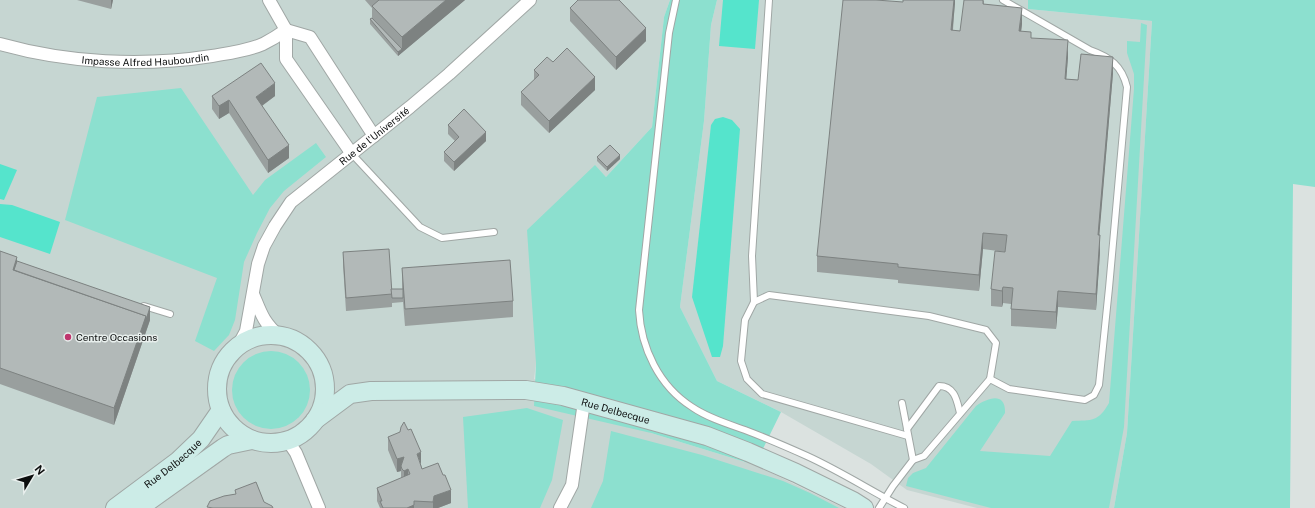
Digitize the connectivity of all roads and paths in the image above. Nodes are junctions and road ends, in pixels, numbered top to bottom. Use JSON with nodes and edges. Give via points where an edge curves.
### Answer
{"nodes":[{"id":1,"x":269,"y":0,"type":"edge"},
{"id":2,"x":530,"y":0,"type":"edge"},
{"id":3,"x":676,"y":0,"type":"edge"},
{"id":4,"x":770,"y":0,"type":"edge"},
{"id":5,"x":1003,"y":0,"type":"edge"},
{"id":6,"x":286,"y":30,"type":"junction"},
{"id":7,"x":0,"y":44,"type":"edge"},
{"id":8,"x":374,"y":136,"type":"junction"},
{"id":9,"x":352,"y":154,"type":"junction"},
{"id":10,"x":494,"y":232,"type":"dead end"},
{"id":11,"x":253,"y":294,"type":"junction"},
{"id":12,"x":754,"y":302,"type":"junction"},
{"id":13,"x":141,"y":304,"type":"edge"},
{"id":14,"x":170,"y":314,"type":"dead end"},
{"id":15,"x":279,"y":336,"type":"junction"},
{"id":16,"x":238,"y":346,"type":"junction"},
{"id":17,"x":321,"y":370,"type":"junction"},
{"id":18,"x":990,"y":379,"type":"junction"},
{"id":19,"x":350,"y":394,"type":"junction"},
{"id":20,"x":584,"y":402,"type":"junction"},
{"id":21,"x":902,"y":403,"type":"dead end"},
{"id":22,"x":221,"y":410,"type":"junction"},
{"id":23,"x":960,"y":413,"type":"junction"},
{"id":24,"x":315,"y":420,"type":"junction"},
{"id":25,"x":907,"y":429,"type":"junction"},
{"id":26,"x":908,"y":436,"type":"junction"},
{"id":27,"x":252,"y":440,"type":"junction"},
{"id":28,"x":288,"y":441,"type":"junction"},
{"id":29,"x":913,"y":460,"type":"junction"},
{"id":30,"x":885,"y":498,"type":"junction"},
{"id":31,"x":115,"y":508,"type":"edge"},
{"id":32,"x":139,"y":508,"type":"edge"},
{"id":33,"x":318,"y":508,"type":"edge"},
{"id":34,"x":560,"y":508,"type":"edge"},
{"id":35,"x":864,"y":508,"type":"edge"},
{"id":36,"x":879,"y":508,"type":"edge"},
{"id":37,"x":904,"y":508,"type":"edge"}],
"edges":[{"from":1,"to":6,"type":"street"},
{"from":2,"to":8,"type":"street","name":"Rue de l'Université","via":[[449,74]]},
{"from":3,"to":30,"type":"lane","via":[[669,33],[639,310],[642,338],[650,357],[667,384],[692,407],[809,457]]},
{"from":4,"to":12,"type":"lane","via":[[752,256]]},
{"from":5,"to":18,"type":"lane","via":[[1090,50],[1105,55],[1124,76],[1127,87],[1099,385],[1094,395],[1085,400],[1009,389]]},
{"from":6,"to":7,"type":"street","name":"Impasse Alfred Haubourdin","via":[[262,44],[236,52],[164,61],[128,62],[48,56]]},
{"from":6,"to":8,"type":"street","via":[[310,37]]},
{"from":6,"to":9,"type":"street","via":[[286,59]]},
{"from":8,"to":9,"type":"street","name":"Rue de l'Université"},
{"from":9,"to":10,"type":"lane","via":[[420,227],[442,238]]},
{"from":9,"to":11,"type":"street","name":"Rue de l'Université","via":[[302,192],[284,211],[264,246]]},
{"from":11,"to":15,"type":"street","name":"Rue de l'Université","via":[[262,317]]},
{"from":11,"to":16,"type":"street","name":"Rue de l'Université","via":[[246,331]]},
{"from":12,"to":18,"type":"lane","via":[[769,295],[929,316],[986,330],[996,343]]},
{"from":12,"to":26,"type":"lane","via":[[745,320],[740,361],[747,379],[762,394]]},
{"from":13,"to":14,"type":"lane"},
{"from":15,"to":16,"type":"street","via":[[251,339]]},
{"from":15,"to":17,"type":"street","via":[[305,347]]},
{"from":16,"to":22,"type":"street","via":[[223,364],[219,375],[217,387]]},
{"from":17,"to":19,"type":"street","via":[[331,381]]},
{"from":17,"to":24,"type":"street","via":[[324,380],[324,401]]},
{"from":18,"to":23,"type":"lane"},
{"from":19,"to":20,"type":"street","name":"Rue Delbecque","via":[[371,391],[526,390]]},
{"from":19,"to":24,"type":"street","name":"Rue Delbecque"},
{"from":20,"to":34,"type":"street","via":[[572,485]]},
{"from":20,"to":35,"type":"street","name":"Rue Delbecque","via":[[707,436],[748,452]]},
{"from":21,"to":25,"type":"lane"},
{"from":22,"to":27,"type":"street","via":[[234,428]]},
{"from":22,"to":31,"type":"street","name":"Rue Delbecque","via":[[201,438],[178,461]]},
{"from":23,"to":25,"type":"lane","via":[[956,396],[950,389],[939,386]]},
{"from":23,"to":29,"type":"lane","via":[[924,456]]},
{"from":24,"to":28,"type":"street","via":[[304,433]]},
{"from":25,"to":26,"type":"lane"},
{"from":26,"to":29,"type":"lane"},
{"from":27,"to":28,"type":"street","via":[[264,443]]},
{"from":27,"to":32,"type":"street","name":"Rue Delbecque","via":[[223,448]]},
{"from":28,"to":33,"type":"street","via":[[296,452]]},
{"from":29,"to":30,"type":"lane"},
{"from":30,"to":36,"type":"lane"},
{"from":30,"to":37,"type":"lane"}]}
